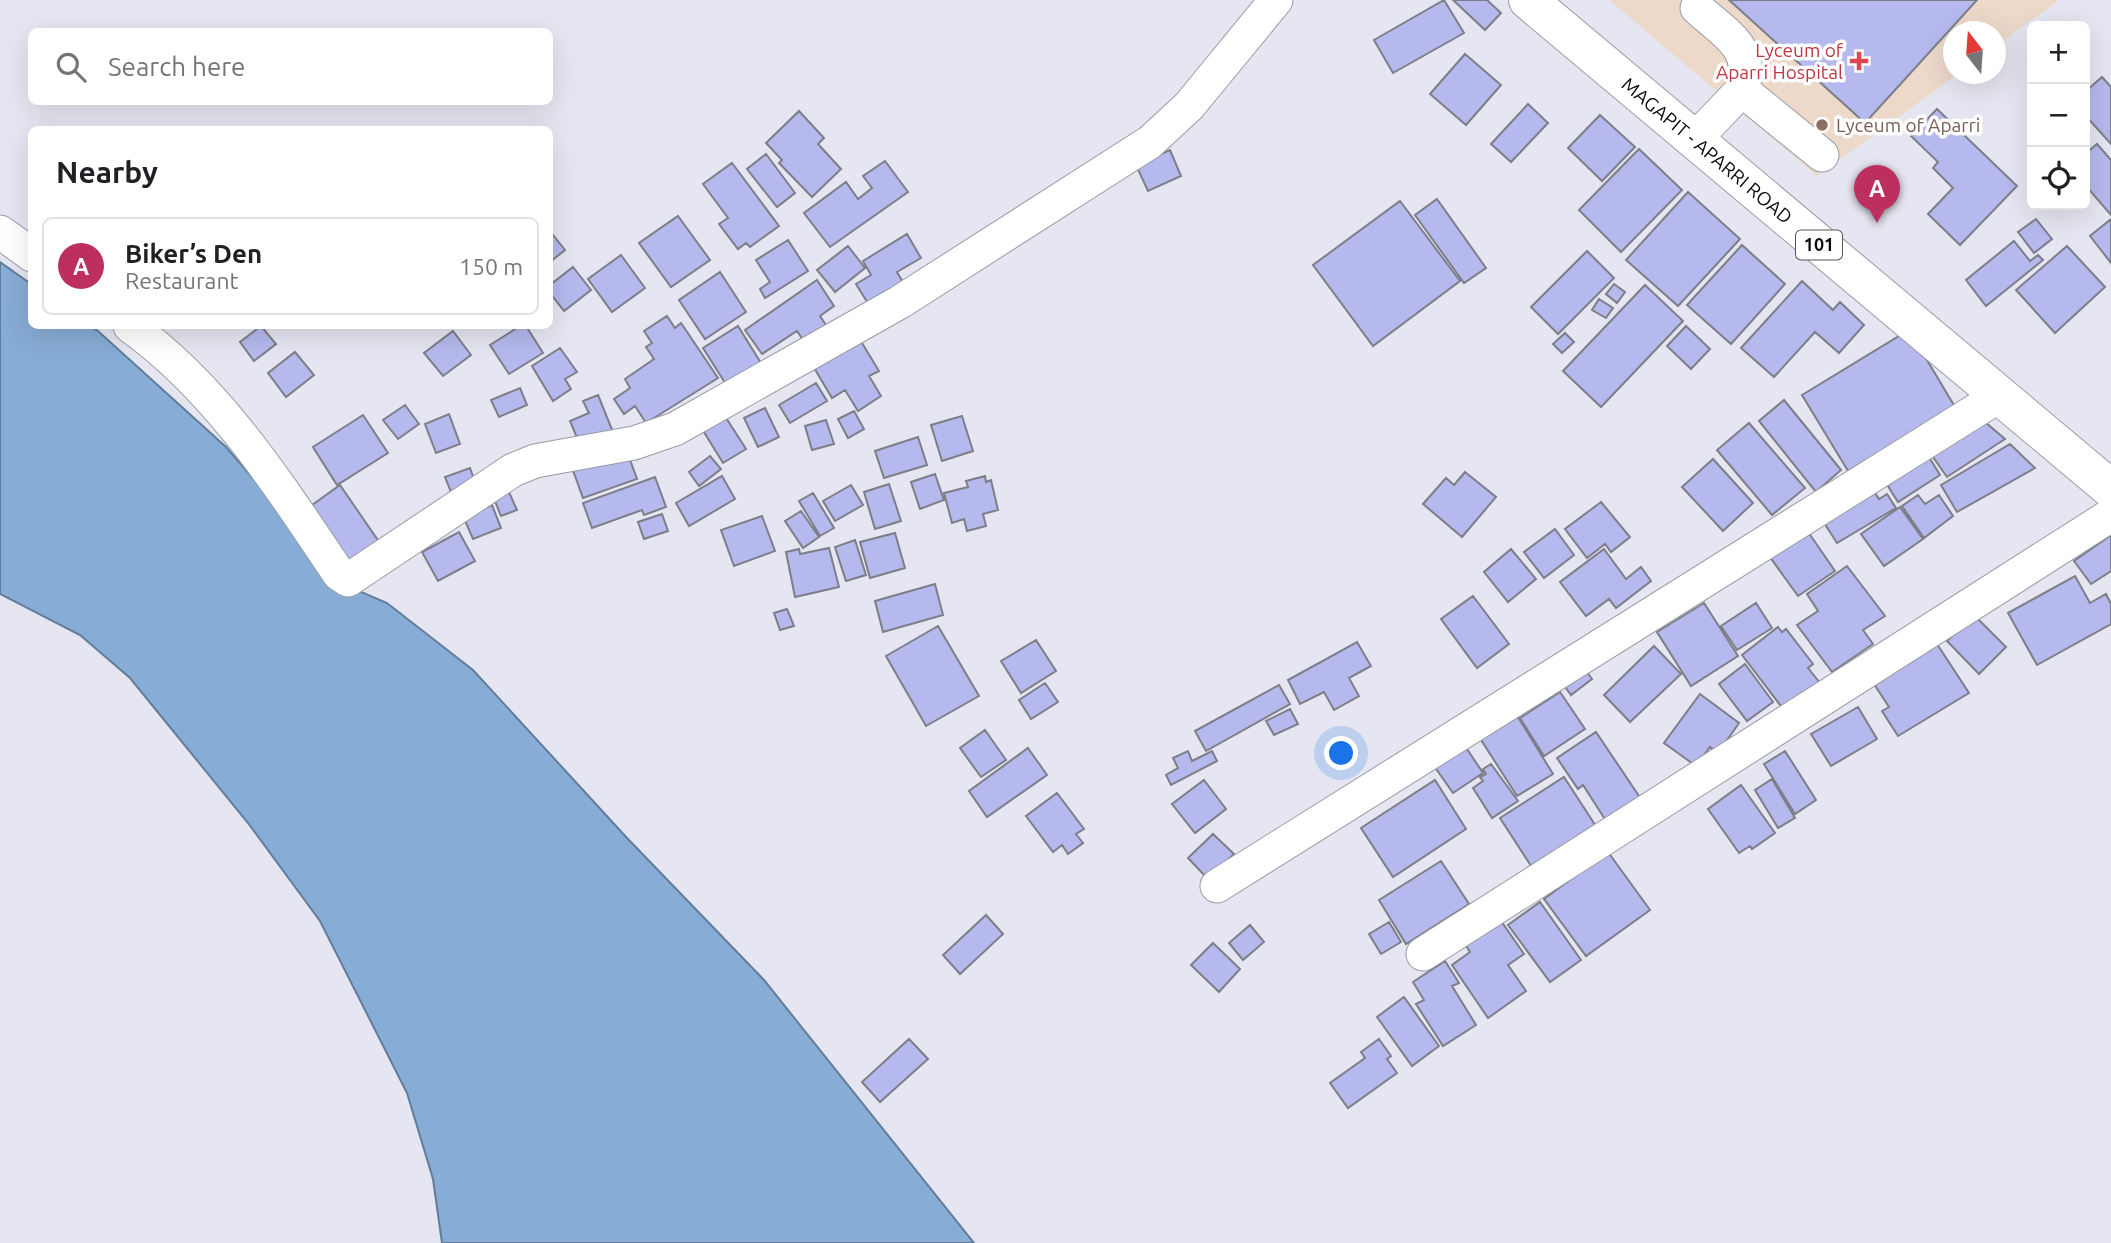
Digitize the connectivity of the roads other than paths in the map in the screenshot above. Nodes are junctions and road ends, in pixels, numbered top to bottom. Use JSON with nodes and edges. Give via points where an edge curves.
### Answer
{"nodes":[{"id":1,"x":1276,"y":0,"type":"edge"},
{"id":2,"x":1528,"y":0,"type":"edge"},
{"id":3,"x":1697,"y":8,"type":"dead end"},
{"id":4,"x":1742,"y":90,"type":"junction"},
{"id":5,"x":1694,"y":140,"type":"junction"},
{"id":6,"x":1822,"y":155,"type":"dead end"},
{"id":7,"x":0,"y":232,"type":"edge"},
{"id":8,"x":28,"y":252,"type":"edge"},
{"id":9,"x":134,"y":329,"type":"edge"},
{"id":10,"x":1999,"y":396,"type":"junction"},
{"id":11,"x":2111,"y":489,"type":"edge"},
{"id":12,"x":2111,"y":515,"type":"edge"},
{"id":13,"x":1217,"y":886,"type":"dead end"},
{"id":14,"x":1423,"y":954,"type":"dead end"}],
"edges":[{"from":1,"to":9,"type":"street","via":[[1189,106],[1150,142],[900,302],[675,429],[634,443],[535,461],[513,470],[348,580],[339,574],[273,476],[177,361]]},
{"from":2,"to":5,"type":"main road","name":"MAGAPIT - APARRI ROAD","number":"101"},
{"from":3,"to":4,"type":"street","via":[[1741,50],[1747,61]]},
{"from":4,"to":5,"type":"street"},
{"from":4,"to":6,"type":"street"},
{"from":5,"to":10,"type":"main road","name":"MAGAPIT - APARRI ROAD","number":"101"},
{"from":7,"to":8,"type":"street"},
{"from":10,"to":11,"type":"main road","name":"MAGAPIT - APARRI ROAD","number":"101"},
{"from":10,"to":13,"type":"street"},
{"from":12,"to":14,"type":"street"}]}
